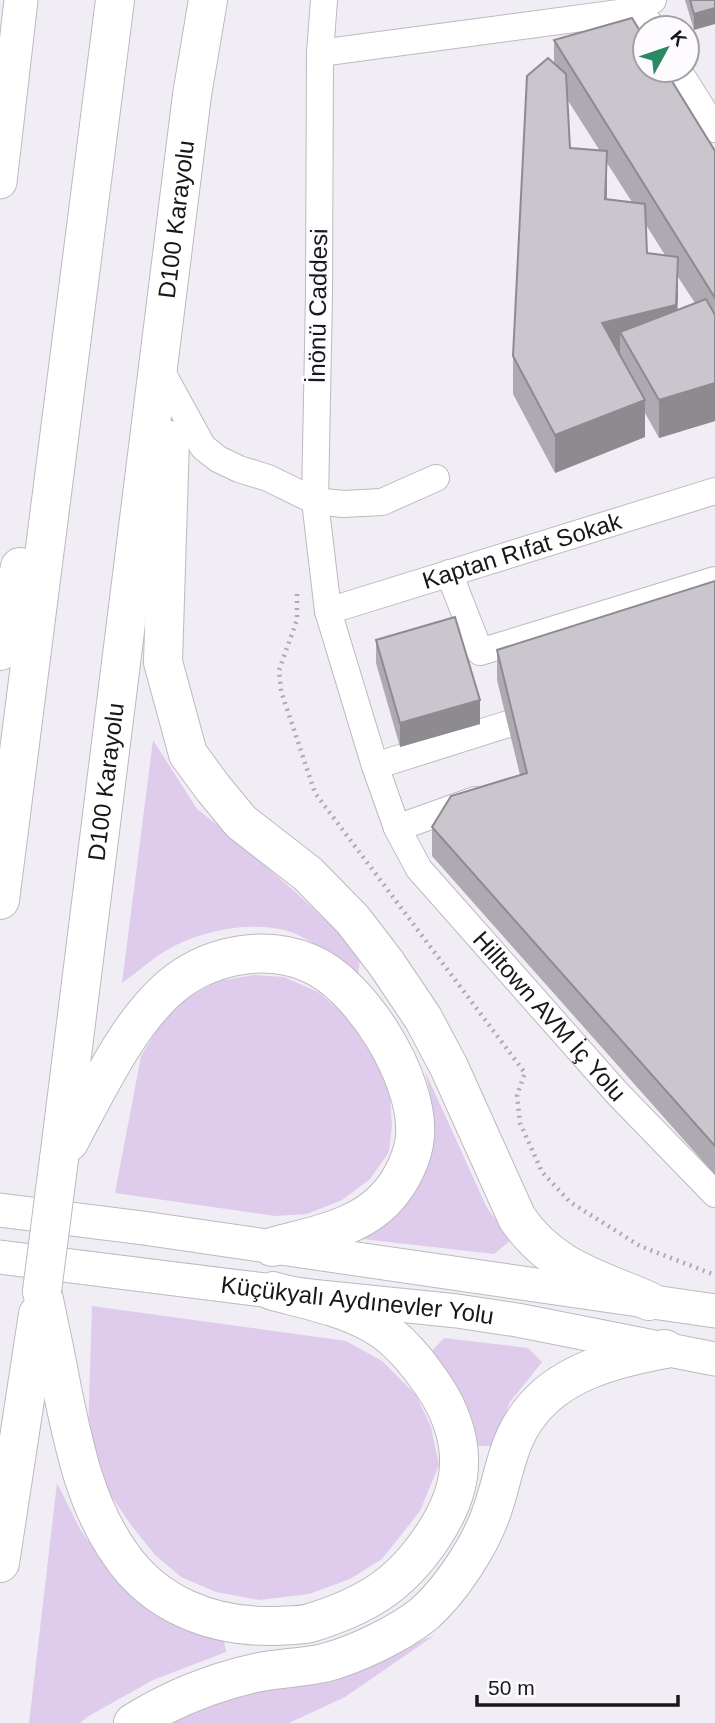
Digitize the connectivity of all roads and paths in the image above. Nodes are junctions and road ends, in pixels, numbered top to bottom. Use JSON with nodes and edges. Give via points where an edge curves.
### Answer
{"nodes":[{"id":1,"x":21,"y":0,"type":"edge"},
{"id":2,"x":115,"y":0,"type":"edge"},
{"id":3,"x":208,"y":0,"type":"edge"},
{"id":4,"x":224,"y":0,"type":"edge"},
{"id":5,"x":324,"y":0,"type":"edge"},
{"id":6,"x":648,"y":11,"type":"edge"},
{"id":7,"x":320,"y":53,"type":"junction"},
{"id":8,"x":6,"y":61,"type":"edge"},
{"id":9,"x":687,"y":84,"type":"edge"},
{"id":10,"x":192,"y":95,"type":"junction"},
{"id":11,"x":715,"y":129,"type":"edge"},
{"id":12,"x":0,"y":182,"type":"edge"},
{"id":13,"x":78,"y":302,"type":"junction"},
{"id":14,"x":158,"y":365,"type":"junction"},
{"id":15,"x":436,"y":478,"type":"dead end"},
{"id":16,"x":715,"y":491,"type":"edge"},
{"id":17,"x":315,"y":501,"type":"junction"},
{"id":18,"x":449,"y":573,"type":"junction"},
{"id":19,"x":715,"y":580,"type":"edge"},
{"id":20,"x":328,"y":611,"type":"junction"},
{"id":21,"x":0,"y":651,"type":"edge"},
{"id":22,"x":508,"y":724,"type":"edge"},
{"id":23,"x":374,"y":766,"type":"junction"},
{"id":24,"x":497,"y":793,"type":"edge"},
{"id":25,"x":397,"y":828,"type":"junction"},
{"id":26,"x":0,"y":901,"type":"edge"},
{"id":27,"x":59,"y":1159,"type":"junction"},
{"id":28,"x":715,"y":1194,"type":"edge"},
{"id":29,"x":0,"y":1210,"type":"edge"},
{"id":30,"x":272,"y":1247,"type":"junction"},
{"id":31,"x":0,"y":1257,"type":"edge"},
{"id":32,"x":42,"y":1291,"type":"junction"},
{"id":33,"x":274,"y":1291,"type":"junction"},
{"id":34,"x":649,"y":1301,"type":"junction"},
{"id":35,"x":715,"y":1311,"type":"edge"},
{"id":36,"x":665,"y":1349,"type":"junction"},
{"id":37,"x":715,"y":1359,"type":"edge"},
{"id":38,"x":0,"y":1563,"type":"edge"},
{"id":39,"x":132,"y":1723,"type":"edge"}],
"edges":[{"from":1,"to":8,"type":"main road"},
{"from":2,"to":13,"type":"highway"},
{"from":3,"to":10,"type":"highway","name":"D100 Karayolu"},
{"from":4,"to":10,"type":"highway"},
{"from":5,"to":7,"type":"street","name":"İnönü Caddesi"},
{"from":6,"to":7,"type":"street"},
{"from":7,"to":17,"type":"street","name":"İnönü Caddesi"},
{"from":8,"to":12,"type":"main road"},
{"from":9,"to":11,"type":"street"},
{"from":10,"to":14,"type":"highway","name":"D100 Karayolu"},
{"from":13,"to":21,"type":"highway"},
{"from":13,"to":26,"type":"highway"},
{"from":14,"to":17,"type":"street","via":[[203,447],[218,459]]},
{"from":14,"to":27,"type":"highway","name":"D100 Karayolu"},
{"from":14,"to":34,"type":"highway","via":[[171,448],[163,662],[188,754],[242,822],[308,874],[353,920],[386,963],[449,1067],[528,1234],[572,1269]]},
{"from":15,"to":17,"type":"street","via":[[382,502]]},
{"from":16,"to":18,"type":"street","name":"Kaptan Rıfat Sokak"},
{"from":17,"to":20,"type":"street","name":"İnönü Caddesi"},
{"from":18,"to":19,"type":"street","via":[[480,652]]},
{"from":18,"to":20,"type":"street","name":"Kaptan Rıfat Sokak"},
{"from":20,"to":23,"type":"street","name":"Hilltown AVM İç Yolu"},
{"from":22,"to":23,"type":"street"},
{"from":23,"to":25,"type":"street","name":"Hilltown AVM İç Yolu"},
{"from":24,"to":25,"type":"street"},
{"from":25,"to":28,"type":"street","name":"Hilltown AVM İç Yolu","via":[[419,869],[617,1093]]},
{"from":27,"to":30,"type":"highway","via":[[115,1058],[148,1010],[178,981],[212,962],[241,954],[283,955],[311,963],[359,1003],[401,1066],[414,1105],[415,1137],[406,1168],[387,1197],[365,1215],[333,1230]]},
{"from":27,"to":32,"type":"highway","name":"D100 Karayolu","bridge":true},
{"from":29,"to":30,"type":"main road","name":"Küçükyalı Aydınevler Yolu"},
{"from":30,"to":34,"type":"main road","name":"Küçükyalı Aydınevler Yolu"},
{"from":31,"to":33,"type":"main road","name":"Küçükyalı Aydınevler Yolu"},
{"from":32,"to":33,"type":"highway","via":[[82,1476],[120,1554],[143,1581],[181,1607],[225,1623],[270,1626],[308,1623],[327,1616],[377,1593],[395,1579],[443,1520],[459,1462],[443,1400],[400,1345],[374,1324],[333,1306]]},
{"from":32,"to":38,"type":"highway","name":"D100 Karayolu"},
{"from":33,"to":36,"type":"main road","name":"Küçükyalı Aydınevler Yolu","via":[[469,1313]]},
{"from":34,"to":35,"type":"main road","name":"Küçükyalı Aydınevler Yolu"},
{"from":36,"to":37,"type":"main road","name":"Küçükyalı Aydınevler Yolu"},
{"from":36,"to":39,"type":"highway","via":[[629,1355],[587,1370],[554,1389],[529,1414],[508,1452],[493,1510],[467,1563],[423,1614],[373,1645],[324,1662],[200,1688]]}]}
